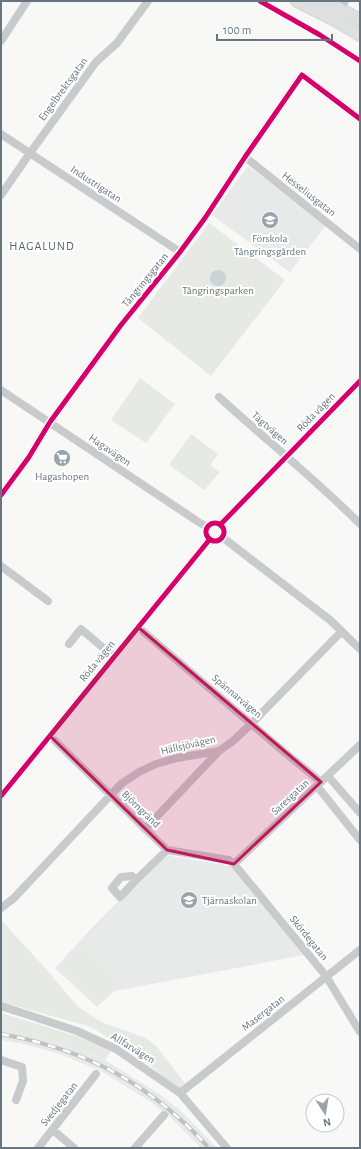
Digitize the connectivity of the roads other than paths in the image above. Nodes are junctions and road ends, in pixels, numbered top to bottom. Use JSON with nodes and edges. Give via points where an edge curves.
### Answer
{"nodes":[{"id":1,"x":27,"y":1,"type":"edge"},
{"id":2,"x":148,"y":1,"type":"edge"},
{"id":3,"x":298,"y":1,"type":"edge"},
{"id":4,"x":324,"y":1,"type":"edge"},
{"id":5,"x":340,"y":10,"type":"edge"},
{"id":6,"x":360,"y":20,"type":"edge"},
{"id":7,"x":360,"y":35,"type":"edge"},
{"id":8,"x":1,"y":41,"type":"edge"},
{"id":9,"x":360,"y":119,"type":"edge"},
{"id":10,"x":1,"y":134,"type":"edge"},
{"id":11,"x":30,"y":153,"type":"junction"},
{"id":12,"x":245,"y":157,"type":"junction"},
{"id":13,"x":1,"y":195,"type":"edge"},
{"id":14,"x":360,"y":249,"type":"edge"},
{"id":15,"x":180,"y":252,"type":"junction"},
{"id":16,"x":360,"y":381,"type":"edge"},
{"id":17,"x":1,"y":390,"type":"edge"},
{"id":18,"x":219,"y":397,"type":"dead end"},
{"id":19,"x":50,"y":422,"type":"junction"},
{"id":20,"x":287,"y":457,"type":"junction"},
{"id":21,"x":1,"y":495,"type":"edge"},
{"id":22,"x":359,"y":522,"type":"edge"},
{"id":23,"x":220,"y":525,"type":"junction"},
{"id":24,"x":208,"y":527,"type":"junction"},
{"id":25,"x":222,"y":537,"type":"junction"},
{"id":26,"x":210,"y":539,"type":"junction"},
{"id":27,"x":1,"y":566,"type":"edge"},
{"id":28,"x":48,"y":602,"type":"dead end"},
{"id":29,"x":138,"y":627,"type":"junction"},
{"id":30,"x":342,"y":631,"type":"junction"},
{"id":31,"x":69,"y":644,"type":"dead end"},
{"id":32,"x":360,"y":649,"type":"edge"},
{"id":33,"x":114,"y":657,"type":"junction"},
{"id":34,"x":252,"y":723,"type":"junction"},
{"id":35,"x":50,"y":736,"type":"junction"},
{"id":36,"x":360,"y":745,"type":"edge"},
{"id":37,"x":219,"y":751,"type":"junction"},
{"id":38,"x":328,"y":776,"type":"junction"},
{"id":39,"x":319,"y":784,"type":"junction"},
{"id":40,"x":110,"y":795,"type":"junction"},
{"id":41,"x":1,"y":796,"type":"edge"},
{"id":42,"x":360,"y":813,"type":"edge"},
{"id":43,"x":145,"y":829,"type":"junction"},
{"id":44,"x":360,"y":840,"type":"edge"},
{"id":45,"x":167,"y":850,"type":"junction"},
{"id":46,"x":234,"y":864,"type":"junction"},
{"id":47,"x":136,"y":880,"type":"dead end"},
{"id":48,"x":1,"y":908,"type":"edge"},
{"id":49,"x":360,"y":950,"type":"edge"},
{"id":50,"x":326,"y":976,"type":"junction"},
{"id":51,"x":1,"y":1006,"type":"edge"},
{"id":52,"x":360,"y":1032,"type":"edge"},
{"id":53,"x":1,"y":1060,"type":"edge"},
{"id":54,"x":96,"y":1074,"type":"dead end"},
{"id":55,"x":180,"y":1093,"type":"junction"},
{"id":56,"x":16,"y":1100,"type":"dead end"},
{"id":57,"x":164,"y":1115,"type":"dead end"},
{"id":58,"x":53,"y":1130,"type":"junction"},
{"id":59,"x":38,"y":1148,"type":"edge"},
{"id":60,"x":74,"y":1148,"type":"edge"},
{"id":61,"x":135,"y":1148,"type":"edge"},
{"id":62,"x":227,"y":1148,"type":"edge"}],
"edges":[{"from":1,"to":8,"type":"street"},
{"from":2,"to":11,"type":"street","name":"Engelbrektsgatan","via":[[117,43],[96,62]]},
{"from":3,"to":5,"type":"highway"},
{"from":4,"to":5,"type":"highway"},
{"from":5,"to":6,"type":"highway"},
{"from":5,"to":7,"type":"highway"},
{"from":9,"to":12,"type":"street","name":"Tångringsgatan","via":[[302,75]]},
{"from":10,"to":11,"type":"street","name":"Industrigatan"},
{"from":11,"to":13,"type":"street","name":"Engelbrektsgatan"},
{"from":11,"to":15,"type":"street","name":"Industrigatan"},
{"from":12,"to":14,"type":"street","name":"Hesseliusgatan"},
{"from":12,"to":15,"type":"street","name":"Tångringsgatan"},
{"from":15,"to":19,"type":"street","name":"Tångringsgatan","via":[[121,325]]},
{"from":16,"to":20,"type":"street","name":"Röda vägen"},
{"from":17,"to":19,"type":"street","name":"Hagavägen"},
{"from":18,"to":20,"type":"street","name":"Tägtvägen"},
{"from":19,"to":21,"type":"street","name":"Tångringsgatan","via":[[29,457]]},
{"from":19,"to":24,"type":"street","name":"Hagavägen"},
{"from":20,"to":22,"type":"street","name":"Tägtvägen"},
{"from":20,"to":23,"type":"street","name":"Röda vägen"},
{"from":23,"to":24,"type":"street"},
{"from":23,"to":25,"type":"street","via":[[223,529]]},
{"from":24,"to":26,"type":"street","via":[[206,534]]},
{"from":25,"to":26,"type":"street","via":[[215,541]]},
{"from":25,"to":30,"type":"street"},
{"from":26,"to":29,"type":"street","name":"Röda vägen"},
{"from":27,"to":28,"type":"street"},
{"from":29,"to":33,"type":"street","name":"Röda vägen"},
{"from":29,"to":34,"type":"street","name":"Spännarvägen"},
{"from":30,"to":32,"type":"street"},
{"from":30,"to":34,"type":"street","name":"Hällsjövägen"},
{"from":31,"to":33,"type":"street","via":[[81,629]]},
{"from":33,"to":35,"type":"street","name":"Röda vägen"},
{"from":34,"to":37,"type":"street","name":"Hällsjövägen"},
{"from":34,"to":39,"type":"street","name":"Spännarvägen"},
{"from":35,"to":40,"type":"street","name":"Björngränd"},
{"from":35,"to":41,"type":"street","name":"Röda vägen"},
{"from":36,"to":38,"type":"street","name":"Saresgatan"},
{"from":37,"to":40,"type":"street","name":"Hällsjövägen","via":[[156,764],[121,784]]},
{"from":37,"to":43,"type":"street"},
{"from":38,"to":39,"type":"street","name":"Saresgatan"},
{"from":38,"to":42,"type":"street"},
{"from":39,"to":44,"type":"street","name":"Spännarvägen"},
{"from":39,"to":46,"type":"street","name":"Saresgatan"},
{"from":40,"to":43,"type":"street","name":"Björngränd"},
{"from":40,"to":48,"type":"street","name":"Hällsjövägen","via":[[14,898]]},
{"from":43,"to":45,"type":"street","name":"Björngränd"},
{"from":45,"to":46,"type":"street","via":[[229,860]]},
{"from":45,"to":47,"type":"street"},
{"from":46,"to":50,"type":"street","name":"Skördegatan"},
{"from":49,"to":50,"type":"street","name":"Masergatan"},
{"from":50,"to":52,"type":"street","name":"Skördegatan"},
{"from":50,"to":55,"type":"street","name":"Masergatan"},
{"from":51,"to":55,"type":"street","name":"Allfarvägen","via":[[78,1031],[116,1049]]},
{"from":53,"to":56,"type":"street","via":[[22,1067],[23,1080]]},
{"from":54,"to":58,"type":"street","name":"Svedjegatan"},
{"from":55,"to":62,"type":"street","name":"Allfarvägen"},
{"from":57,"to":61,"type":"street"},
{"from":58,"to":59,"type":"street","name":"Svedjegatan"},
{"from":58,"to":60,"type":"street"}]}
